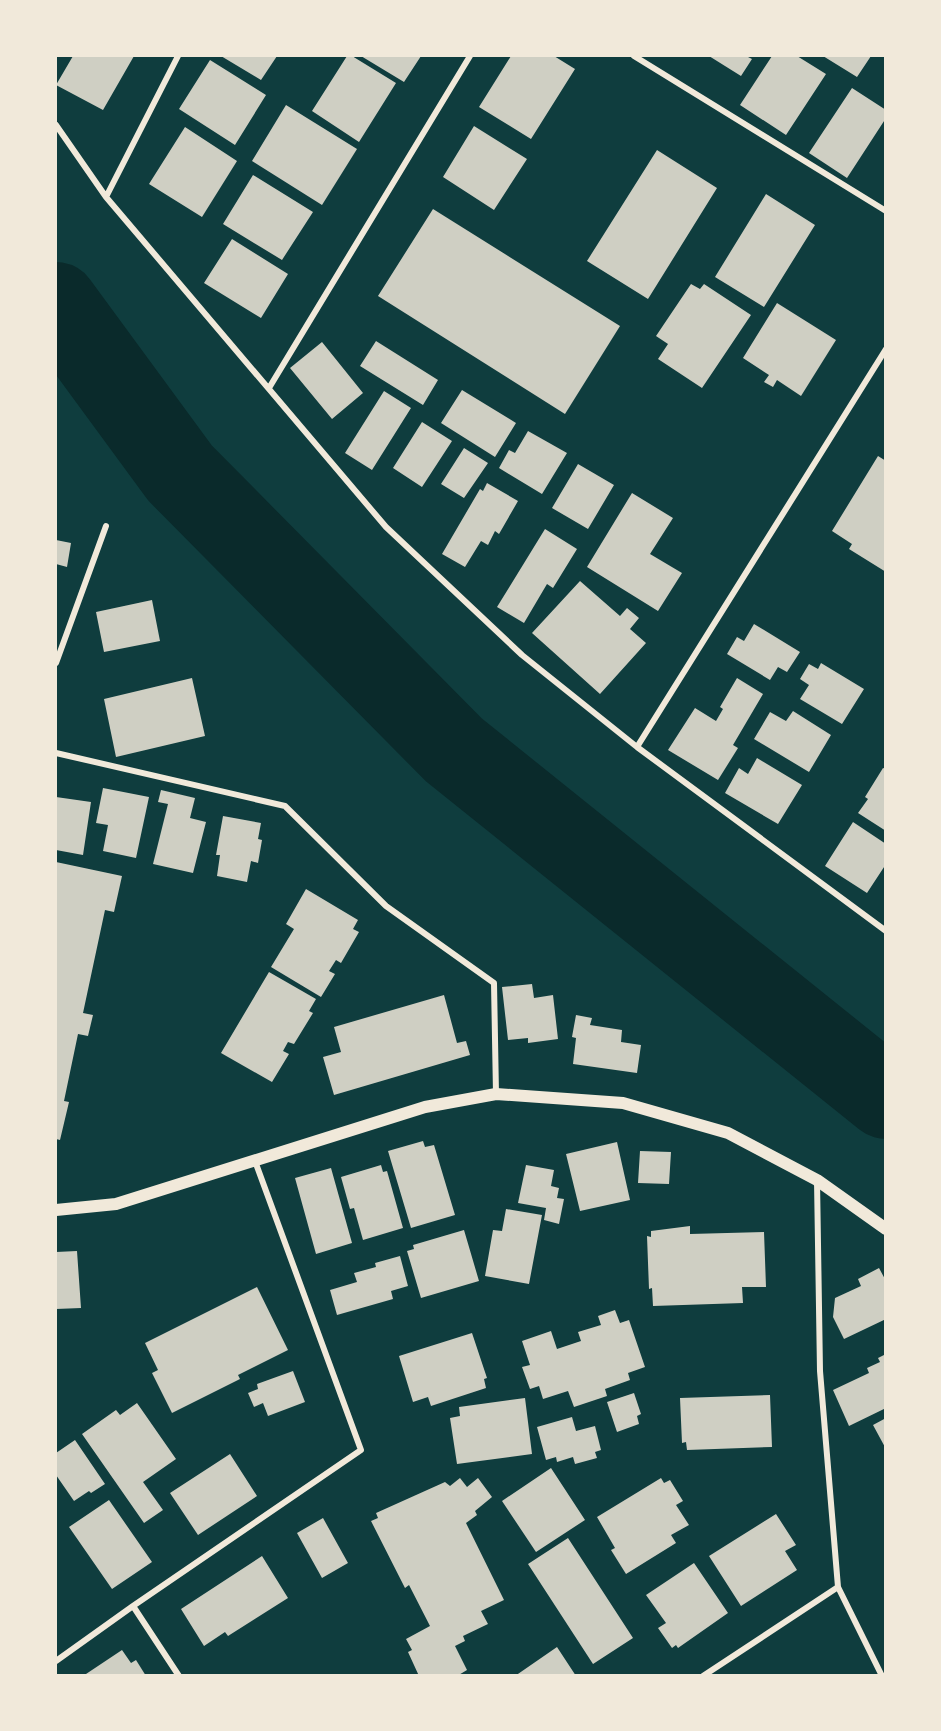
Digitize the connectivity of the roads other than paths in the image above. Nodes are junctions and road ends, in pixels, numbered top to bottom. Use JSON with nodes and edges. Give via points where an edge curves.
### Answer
{"nodes":[{"id":1,"x":178,"y":56,"type":"edge"},
{"id":2,"x":470,"y":56,"type":"edge"},
{"id":3,"x":634,"y":56,"type":"edge"},
{"id":4,"x":56,"y":125,"type":"edge"},
{"id":5,"x":106,"y":197,"type":"junction"},
{"id":6,"x":885,"y":210,"type":"edge"},
{"id":7,"x":885,"y":349,"type":"edge"},
{"id":8,"x":269,"y":388,"type":"junction"},
{"id":9,"x":106,"y":526,"type":"dead end"},
{"id":10,"x":56,"y":663,"type":"edge"},
{"id":11,"x":637,"y":747,"type":"junction"},
{"id":12,"x":56,"y":753,"type":"edge"},
{"id":13,"x":885,"y":931,"type":"edge"},
{"id":14,"x":496,"y":1094,"type":"junction"},
{"id":15,"x":255,"y":1161,"type":"junction"},
{"id":16,"x":817,"y":1180,"type":"junction"},
{"id":17,"x":56,"y":1210,"type":"edge"},
{"id":18,"x":885,"y":1228,"type":"edge"},
{"id":19,"x":838,"y":1587,"type":"junction"},
{"id":20,"x":133,"y":1606,"type":"junction"},
{"id":21,"x":56,"y":1661,"type":"edge"},
{"id":22,"x":179,"y":1676,"type":"edge"},
{"id":23,"x":703,"y":1676,"type":"edge"},
{"id":24,"x":882,"y":1676,"type":"edge"}],
"edges":[{"from":1,"to":5,"type":"street"},
{"from":2,"to":8,"type":"street"},
{"from":3,"to":6,"type":"street"},
{"from":4,"to":5,"type":"street"},
{"from":5,"to":8,"type":"street"},
{"from":7,"to":11,"type":"street"},
{"from":8,"to":11,"type":"street","via":[[386,527],[522,655]]},
{"from":9,"to":10,"type":"street"},
{"from":11,"to":13,"type":"street"},
{"from":12,"to":14,"type":"street","via":[[285,806],[386,906],[494,983]]},
{"from":14,"to":15,"type":"main road","via":[[425,1107]]},
{"from":14,"to":16,"type":"main road","via":[[623,1102],[728,1133]]},
{"from":15,"to":17,"type":"main road","via":[[116,1204]]},
{"from":15,"to":20,"type":"street","via":[[361,1450]]},
{"from":16,"to":18,"type":"main road"},
{"from":16,"to":19,"type":"street","via":[[820,1371]]},
{"from":19,"to":23,"type":"street"},
{"from":19,"to":24,"type":"street"},
{"from":20,"to":21,"type":"street"},
{"from":20,"to":22,"type":"street"}]}
